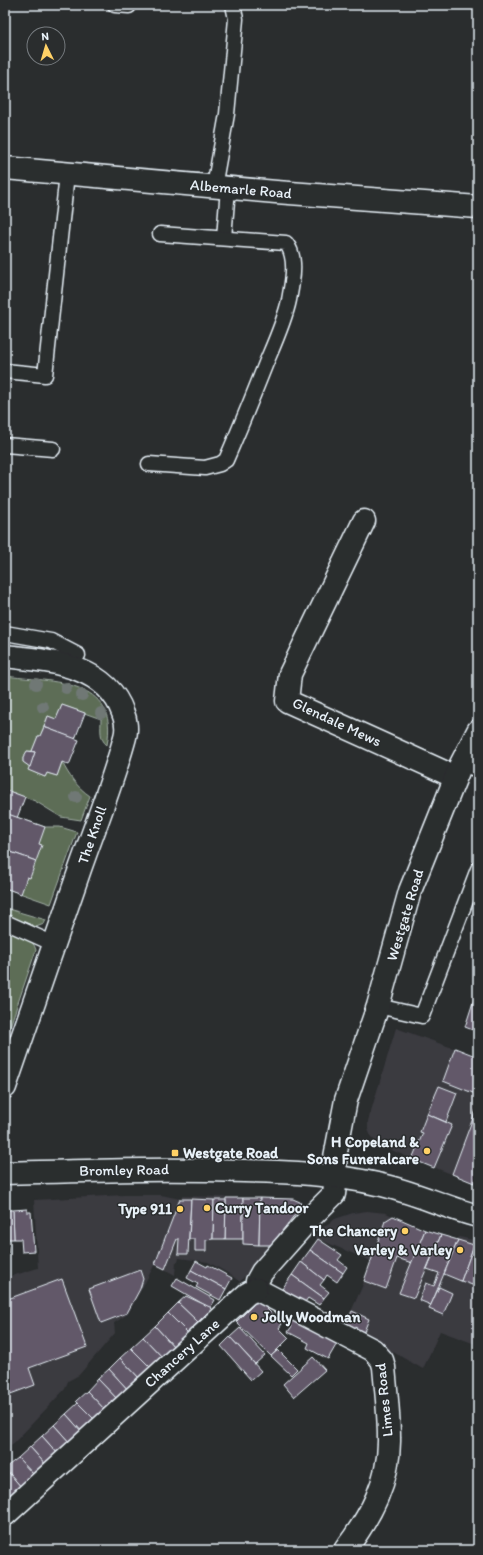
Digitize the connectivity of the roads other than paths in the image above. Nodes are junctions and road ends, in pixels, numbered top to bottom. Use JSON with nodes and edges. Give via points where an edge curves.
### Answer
{"nodes":[{"id":1,"x":233,"y":5,"type":"edge"},
{"id":2,"x":5,"y":168,"type":"edge"},
{"id":3,"x":67,"y":174,"type":"junction"},
{"id":4,"x":221,"y":188,"type":"junction"},
{"id":5,"x":478,"y":207,"type":"edge"},
{"id":6,"x":160,"y":234,"type":"dead end"},
{"id":7,"x":224,"y":238,"type":"junction"},
{"id":8,"x":5,"y":371,"type":"edge"},
{"id":9,"x":5,"y":445,"type":"edge"},
{"id":10,"x":53,"y":449,"type":"dead end"},
{"id":11,"x":149,"y":464,"type":"dead end"},
{"id":12,"x":364,"y":521,"type":"dead end"},
{"id":13,"x":5,"y":633,"type":"edge"},
{"id":14,"x":5,"y":656,"type":"edge"},
{"id":15,"x":68,"y":666,"type":"junction"},
{"id":16,"x":478,"y":731,"type":"edge"},
{"id":17,"x":465,"y":770,"type":"edge"},
{"id":18,"x":478,"y":869,"type":"edge"},
{"id":19,"x":5,"y":922,"type":"edge"},
{"id":20,"x":54,"y":944,"type":"junction"},
{"id":21,"x":378,"y":1006,"type":"junction"},
{"id":22,"x":5,"y":1087,"type":"edge"},
{"id":23,"x":5,"y":1173,"type":"edge"},
{"id":24,"x":336,"y":1176,"type":"junction"},
{"id":25,"x":478,"y":1216,"type":"edge"},
{"id":26,"x":256,"y":1289,"type":"junction"},
{"id":27,"x":5,"y":1514,"type":"edge"},
{"id":28,"x":345,"y":1550,"type":"edge"}],
"edges":[{"from":1,"to":4,"type":"lane","via":[[236,19]]},
{"from":2,"to":3,"type":"street","name":"Albemarle Road"},
{"from":3,"to":4,"type":"street","name":"Albemarle Road"},
{"from":3,"to":8,"type":"lane","via":[[45,375]]},
{"from":4,"to":5,"type":"street","name":"Albemarle Road"},
{"from":4,"to":7,"type":"lane"},
{"from":6,"to":7,"type":"lane"},
{"from":7,"to":11,"type":"lane","via":[[286,244],[293,257],[289,301],[226,460],[205,468]]},
{"from":9,"to":10,"type":"lane"},
{"from":12,"to":17,"type":"street","name":"Glendale Mews","via":[[290,674],[287,701]]},
{"from":13,"to":15,"type":"lane","via":[[51,641],[78,655]]},
{"from":14,"to":15,"type":"street","name":"The Knoll"},
{"from":15,"to":20,"type":"street","name":"The Knoll","via":[[94,677],[106,686],[119,703],[126,724],[125,736],[108,790]]},
{"from":16,"to":17,"type":"street","name":"Westgate Road"},
{"from":17,"to":21,"type":"street","name":"Westgate Road","via":[[410,891]]},
{"from":18,"to":21,"type":"lane","via":[[422,1016]]},
{"from":19,"to":20,"type":"lane"},
{"from":20,"to":22,"type":"street","name":"The Knoll"},
{"from":21,"to":24,"type":"street","name":"Westgate Road","via":[[346,1100],[335,1157]]},
{"from":23,"to":24,"type":"street","name":"Bromley Road","via":[[201,1169]]},
{"from":24,"to":25,"type":"street","name":"Bromley Road","via":[[379,1184]]},
{"from":24,"to":26,"type":"street","via":[[334,1194],[262,1272]]},
{"from":26,"to":27,"type":"street","name":"Chancery Lane","via":[[247,1294]]},
{"from":26,"to":28,"type":"street","name":"Limes Road","via":[[373,1350],[382,1360],[390,1437],[385,1475],[372,1509]]}]}
